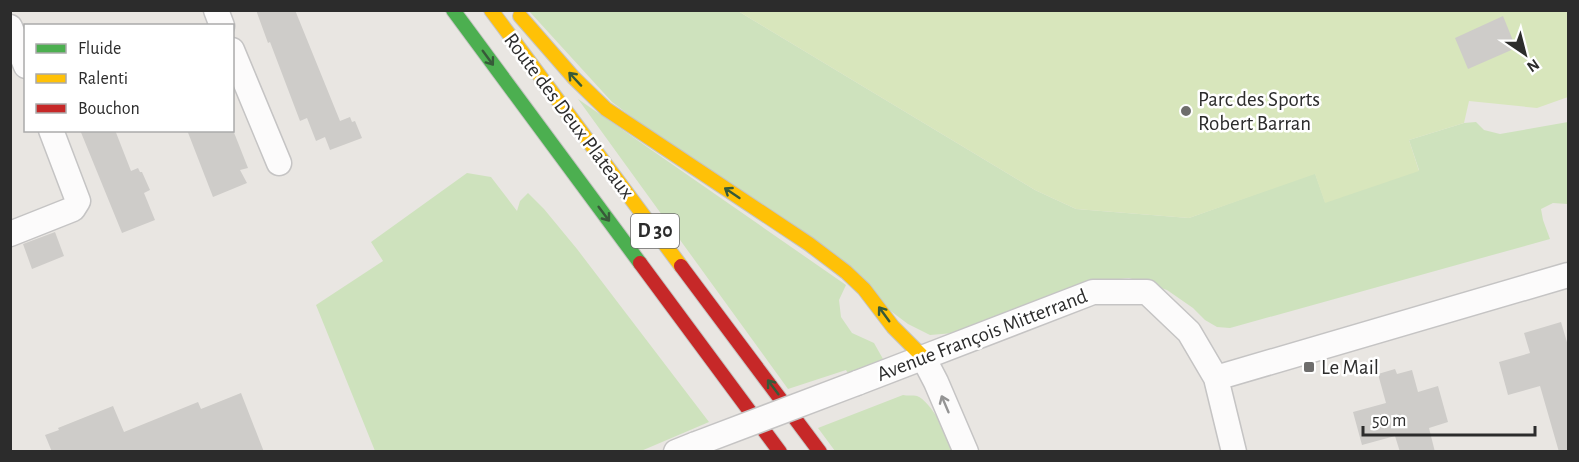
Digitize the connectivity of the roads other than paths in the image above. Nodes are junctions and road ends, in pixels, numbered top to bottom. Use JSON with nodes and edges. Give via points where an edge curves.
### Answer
{"nodes":[{"id":1,"x":453,"y":10,"type":"edge"},
{"id":2,"x":491,"y":10,"type":"edge"},
{"id":3,"x":515,"y":10,"type":"edge"},
{"id":4,"x":10,"y":27,"type":"edge"},
{"id":5,"x":234,"y":55,"type":"edge"},
{"id":6,"x":24,"y":61,"type":"edge"},
{"id":7,"x":52,"y":132,"type":"edge"},
{"id":8,"x":279,"y":163,"type":"dead end"},
{"id":9,"x":10,"y":234,"type":"edge"},
{"id":10,"x":1569,"y":275,"type":"edge"},
{"id":11,"x":923,"y":357,"type":"junction"},
{"id":12,"x":1216,"y":378,"type":"junction"},
{"id":13,"x":686,"y":448,"type":"edge"},
{"id":14,"x":780,"y":452,"type":"edge"},
{"id":15,"x":820,"y":452,"type":"edge"},
{"id":16,"x":966,"y":452,"type":"edge"},
{"id":17,"x":1234,"y":452,"type":"edge"}],
"edges":[{"from":1,"to":14,"type":"main road","name":"Route des Deux Plateaux","number":"D 30","one_way":true},
{"from":15,"to":2,"type":"main road","name":"Route des Deux Plateaux","number":"D 30","one_way":true},
{"from":11,"to":3,"type":"main road","one_way":true,"via":[[846,272],[606,109]]},
{"from":4,"to":6,"type":"street"},
{"from":5,"to":8,"type":"street"},
{"from":7,"to":9,"type":"street","via":[[78,201],[73,209]]},
{"from":10,"to":12,"type":"street"},
{"from":11,"to":12,"type":"street","name":"Avenue François Mitterrand","via":[[1093,292],[1147,292],[1189,332]]},
{"from":11,"to":13,"type":"street","name":"Avenue François Mitterrand","bridge":true},
{"from":16,"to":11,"type":"street","one_way":true},
{"from":12,"to":17,"type":"street","name":"Avenue François Mitterrand"}]}
